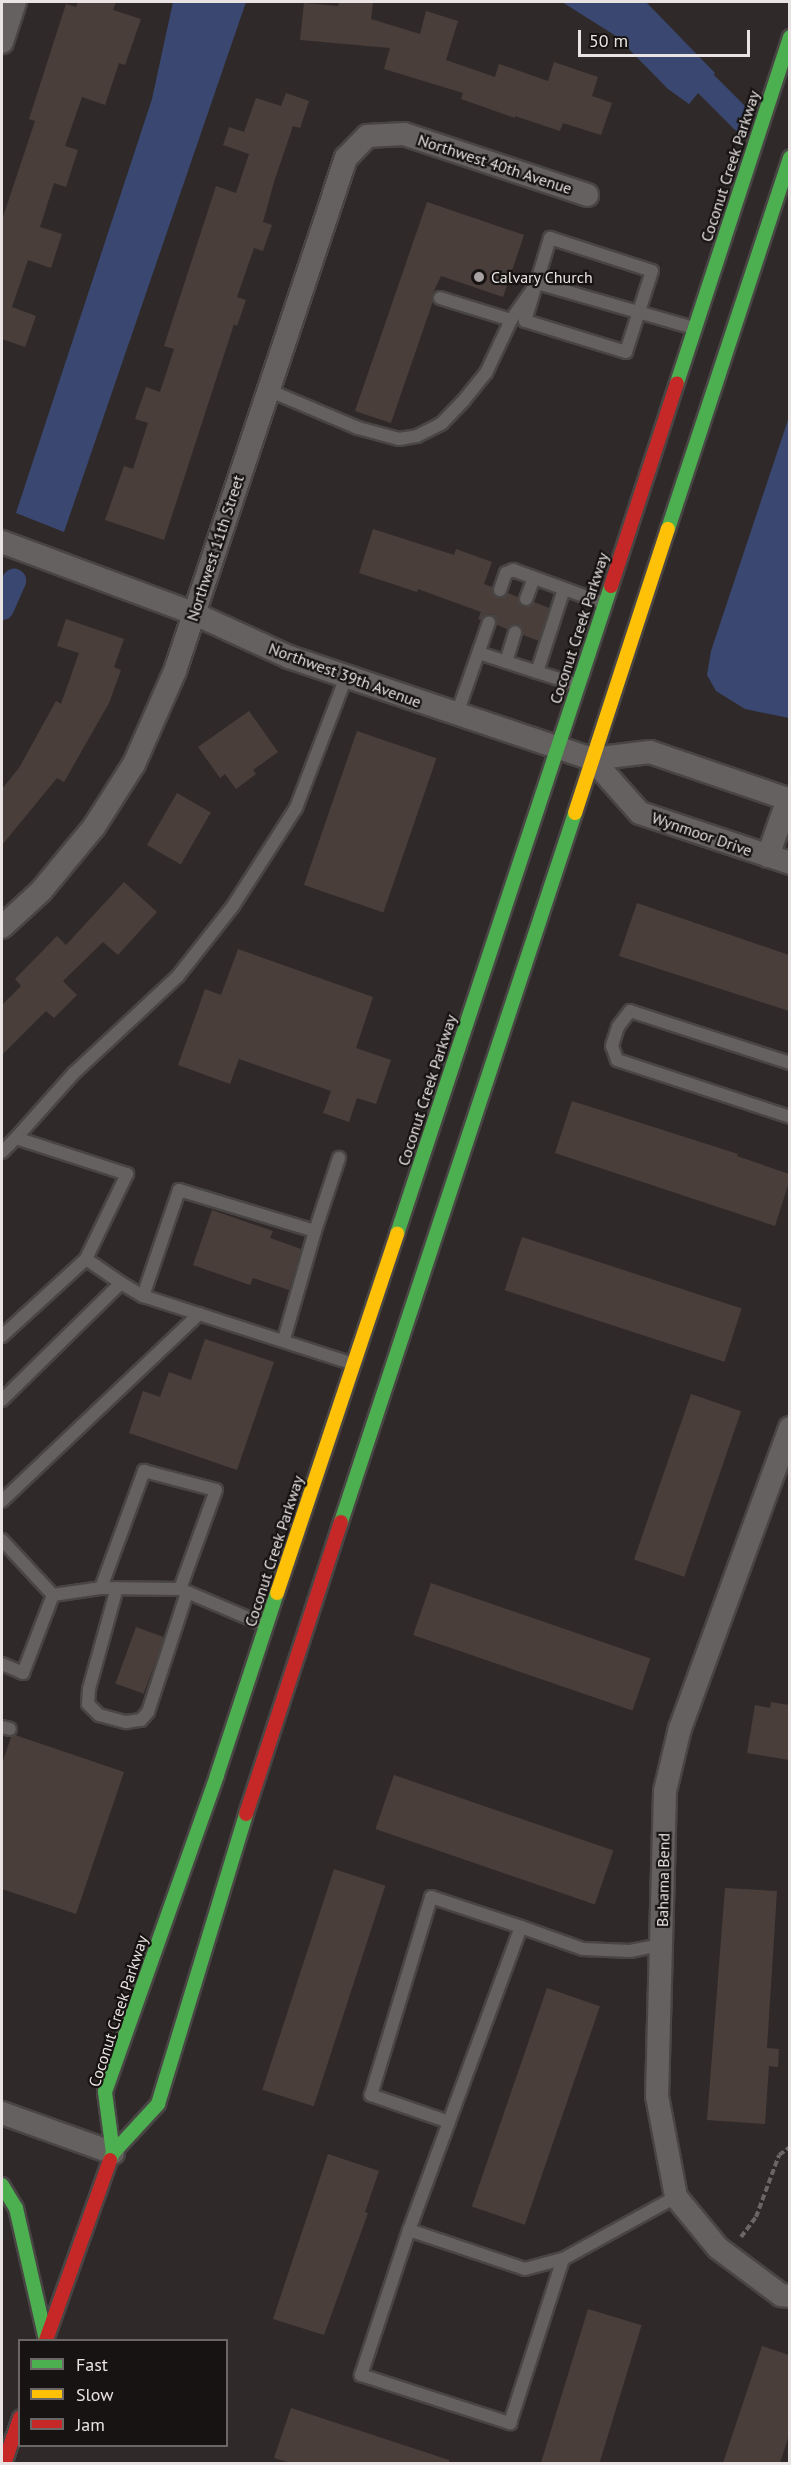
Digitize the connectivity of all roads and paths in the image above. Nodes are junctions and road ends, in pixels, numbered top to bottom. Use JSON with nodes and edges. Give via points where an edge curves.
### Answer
{"nodes":[{"id":1,"x":15,"y":2,"type":"edge"},
{"id":2,"x":789,"y":37,"type":"edge"},
{"id":3,"x":2,"y":42,"type":"edge"},
{"id":4,"x":368,"y":136,"type":"joint"},
{"id":5,"x":789,"y":157,"type":"edge"},
{"id":6,"x":587,"y":195,"type":"dead end"},
{"id":7,"x":537,"y":283,"type":"junction"},
{"id":8,"x":440,"y":298,"type":"dead end"},
{"id":9,"x":637,"y":313,"type":"junction"},
{"id":10,"x":511,"y":320,"type":"junction"},
{"id":11,"x":695,"y":328,"type":"junction"},
{"id":12,"x":268,"y":390,"type":"junction"},
{"id":13,"x":2,"y":542,"type":"edge"},
{"id":14,"x":534,"y":578,"type":"junction"},
{"id":15,"x":564,"y":589,"type":"junction"},
{"id":16,"x":500,"y":590,"type":"dead end"},
{"id":17,"x":526,"y":600,"type":"dead end"},
{"id":18,"x":604,"y":603,"type":"junction"},
{"id":19,"x":193,"y":613,"type":"junction"},
{"id":20,"x":489,"y":622,"type":"dead end"},
{"id":21,"x":515,"y":632,"type":"dead end"},
{"id":22,"x":479,"y":653,"type":"junction"},
{"id":23,"x":506,"y":662,"type":"junction"},
{"id":24,"x":537,"y":672,"type":"junction"},
{"id":25,"x":346,"y":676,"type":"junction"},
{"id":26,"x":578,"y":685,"type":"junction"},
{"id":27,"x":458,"y":714,"type":"junction"},
{"id":28,"x":558,"y":748,"type":"junction"},
{"id":29,"x":592,"y":759,"type":"junction"},
{"id":30,"x":789,"y":799,"type":"edge"},
{"id":31,"x":768,"y":856,"type":"junction"},
{"id":32,"x":789,"y":863,"type":"edge"},
{"id":33,"x":2,"y":927,"type":"edge"},
{"id":34,"x":789,"y":1063,"type":"edge"},
{"id":35,"x":789,"y":1117,"type":"edge"},
{"id":36,"x":16,"y":1138,"type":"junction"},
{"id":37,"x":2,"y":1152,"type":"edge"},
{"id":38,"x":339,"y":1158,"type":"dead end"},
{"id":39,"x":315,"y":1231,"type":"junction"},
{"id":40,"x":86,"y":1259,"type":"junction"},
{"id":41,"x":121,"y":1282,"type":"junction"},
{"id":42,"x":143,"y":1296,"type":"junction"},
{"id":43,"x":199,"y":1314,"type":"junction"},
{"id":44,"x":2,"y":1336,"type":"edge"},
{"id":45,"x":284,"y":1340,"type":"junction"},
{"id":46,"x":353,"y":1364,"type":"junction"},
{"id":47,"x":358,"y":1398,"type":"dead end"},
{"id":48,"x":2,"y":1400,"type":"edge"},
{"id":49,"x":789,"y":1428,"type":"edge"},
{"id":50,"x":2,"y":1501,"type":"edge"},
{"id":51,"x":2,"y":1540,"type":"edge"},
{"id":52,"x":101,"y":1588,"type":"junction"},
{"id":53,"x":117,"y":1588,"type":"junction"},
{"id":54,"x":183,"y":1591,"type":"junction"},
{"id":55,"x":53,"y":1594,"type":"junction"},
{"id":56,"x":266,"y":1625,"type":"junction"},
{"id":57,"x":290,"y":1632,"type":"dead end"},
{"id":58,"x":2,"y":1664,"type":"edge"},
{"id":59,"x":292,"y":1670,"type":"junction"},
{"id":60,"x":521,"y":1927,"type":"junction"},
{"id":61,"x":661,"y":1945,"type":"junction"},
{"id":62,"x":2,"y":2113,"type":"edge"},
{"id":63,"x":449,"y":2122,"type":"junction"},
{"id":64,"x":789,"y":2147,"type":"edge"},
{"id":65,"x":113,"y":2153,"type":"junction"},
{"id":66,"x":2,"y":2185,"type":"edge"},
{"id":67,"x":676,"y":2197,"type":"junction"},
{"id":68,"x":409,"y":2230,"type":"junction"},
{"id":69,"x":739,"y":2240,"type":"dead end"},
{"id":70,"x":563,"y":2259,"type":"junction"},
{"id":71,"x":789,"y":2296,"type":"edge"},
{"id":72,"x":46,"y":2339,"type":"edge"},
{"id":73,"x":46,"y":2339,"type":"edge"},
{"id":74,"x":18,"y":2424,"type":"edge"},
{"id":75,"x":4,"y":2463,"type":"edge"}],
"edges":[{"from":1,"to":3,"type":"street"},
{"from":2,"to":11,"type":"main road","name":"Coconut Creek Parkway"},
{"from":4,"to":6,"type":"street","name":"Northwest 40th Avenue","via":[[404,134]]},
{"from":4,"to":12,"type":"street","name":"Northwest 11th Street","via":[[346,158]]},
{"from":5,"to":29,"type":"main road","name":"Coconut Creek Parkway"},
{"from":7,"to":9,"type":"lane"},
{"from":7,"to":9,"type":"lane","via":[[525,321],[626,352]]},
{"from":7,"to":9,"type":"lane","via":[[550,238],[652,271]]},
{"from":7,"to":10,"type":"lane"},
{"from":8,"to":10,"type":"lane"},
{"from":9,"to":11,"type":"lane"},
{"from":10,"to":12,"type":"lane","via":[[486,373],[442,423],[417,436],[399,439],[358,428]]},
{"from":11,"to":18,"type":"main road","name":"Coconut Creek Parkway"},
{"from":12,"to":19,"type":"street","name":"Northwest 11th Street"},
{"from":13,"to":19,"type":"street","name":"Northwest 39th Avenue"},
{"from":14,"to":15,"type":"lane"},
{"from":14,"to":16,"type":"lane","via":[[513,570],[506,573]]},
{"from":14,"to":17,"type":"lane"},
{"from":15,"to":18,"type":"lane"},
{"from":15,"to":24,"type":"lane"},
{"from":18,"to":26,"type":"main road","name":"Coconut Creek Parkway"},
{"from":19,"to":25,"type":"street","name":"Northwest 39th Avenue","via":[[289,657]]},
{"from":19,"to":33,"type":"street","name":"Northwest 11th Street","via":[[175,671],[134,764],[94,827],[41,891]]},
{"from":20,"to":22,"type":"lane"},
{"from":21,"to":23,"type":"lane"},
{"from":22,"to":23,"type":"lane"},
{"from":22,"to":27,"type":"lane"},
{"from":23,"to":24,"type":"lane"},
{"from":24,"to":26,"type":"lane"},
{"from":25,"to":27,"type":"street","name":"Northwest 39th Avenue"},
{"from":25,"to":36,"type":"lane","via":[[296,808],[233,906],[178,976],[74,1073]]},
{"from":26,"to":28,"type":"main road","name":"Coconut Creek Parkway"},
{"from":27,"to":28,"type":"street","name":"Northwest 39th Avenue"},
{"from":28,"to":29,"type":"street","name":"Northwest 39th Avenue"},
{"from":28,"to":46,"type":"main road","name":"Coconut Creek Parkway"},
{"from":29,"to":30,"type":"street","via":[[650,752]]},
{"from":29,"to":31,"type":"street","name":"Wynmoor Drive","via":[[640,813]]},
{"from":29,"to":59,"type":"main road","name":"Coconut Creek Parkway"},
{"from":30,"to":31,"type":"street"},
{"from":31,"to":32,"type":"street","name":"Wynmoor Drive"},
{"from":34,"to":35,"type":"lane","via":[[630,1011],[618,1027],[612,1046],[617,1060]]},
{"from":36,"to":37,"type":"lane"},
{"from":36,"to":40,"type":"lane","via":[[127,1174]]},
{"from":38,"to":39,"type":"lane"},
{"from":39,"to":42,"type":"lane","via":[[179,1190]]},
{"from":39,"to":45,"type":"lane"},
{"from":40,"to":41,"type":"lane"},
{"from":40,"to":44,"type":"lane"},
{"from":41,"to":42,"type":"lane"},
{"from":41,"to":48,"type":"lane"},
{"from":42,"to":43,"type":"lane"},
{"from":43,"to":45,"type":"lane"},
{"from":43,"to":50,"type":"lane"},
{"from":45,"to":46,"type":"lane"},
{"from":46,"to":47,"type":"main road"},
{"from":46,"to":56,"type":"main road","name":"Coconut Creek Parkway"},
{"from":49,"to":61,"type":"street","name":"Bahama Bend","via":[[680,1728],[665,1791]]},
{"from":51,"to":55,"type":"lane"},
{"from":52,"to":53,"type":"lane"},
{"from":52,"to":54,"type":"lane","via":[[144,1471],[216,1490]]},
{"from":52,"to":55,"type":"lane"},
{"from":53,"to":54,"type":"lane"},
{"from":53,"to":54,"type":"lane","via":[[88,1704],[99,1715],[126,1722],[141,1720],[148,1712]]},
{"from":54,"to":56,"type":"lane"},
{"from":55,"to":58,"type":"lane","via":[[23,1673]]},
{"from":56,"to":65,"type":"main road","name":"Coconut Creek Parkway","via":[[105,2092]]},
{"from":57,"to":59,"type":"main road"},
{"from":59,"to":65,"type":"main road","name":"Coconut Creek Parkway","via":[[158,2104]]},
{"from":60,"to":61,"type":"lane","via":[[583,1949],[630,1951]]},
{"from":60,"to":63,"type":"lane"},
{"from":60,"to":63,"type":"lane","via":[[431,1897],[370,2095]]},
{"from":61,"to":67,"type":"street","name":"Bahama Bend","via":[[657,2096]]},
{"from":62,"to":65,"type":"street"},
{"from":63,"to":68,"type":"lane"},
{"from":64,"to":69,"type":"path","via":[[779,2155],[756,2217]]},
{"from":65,"to":72,"type":"main road","name":"Coconut Creek Parkway"},
{"from":66,"to":73,"type":"main road","via":[[16,2208]]},
{"from":67,"to":70,"type":"lane"},
{"from":67,"to":71,"type":"street","name":"Bahama Bend","via":[[718,2248],[781,2295]]},
{"from":68,"to":70,"type":"lane","via":[[525,2269]]},
{"from":68,"to":70,"type":"lane","via":[[361,2375],[510,2423]]},
{"from":74,"to":75,"type":"main road"}]}
